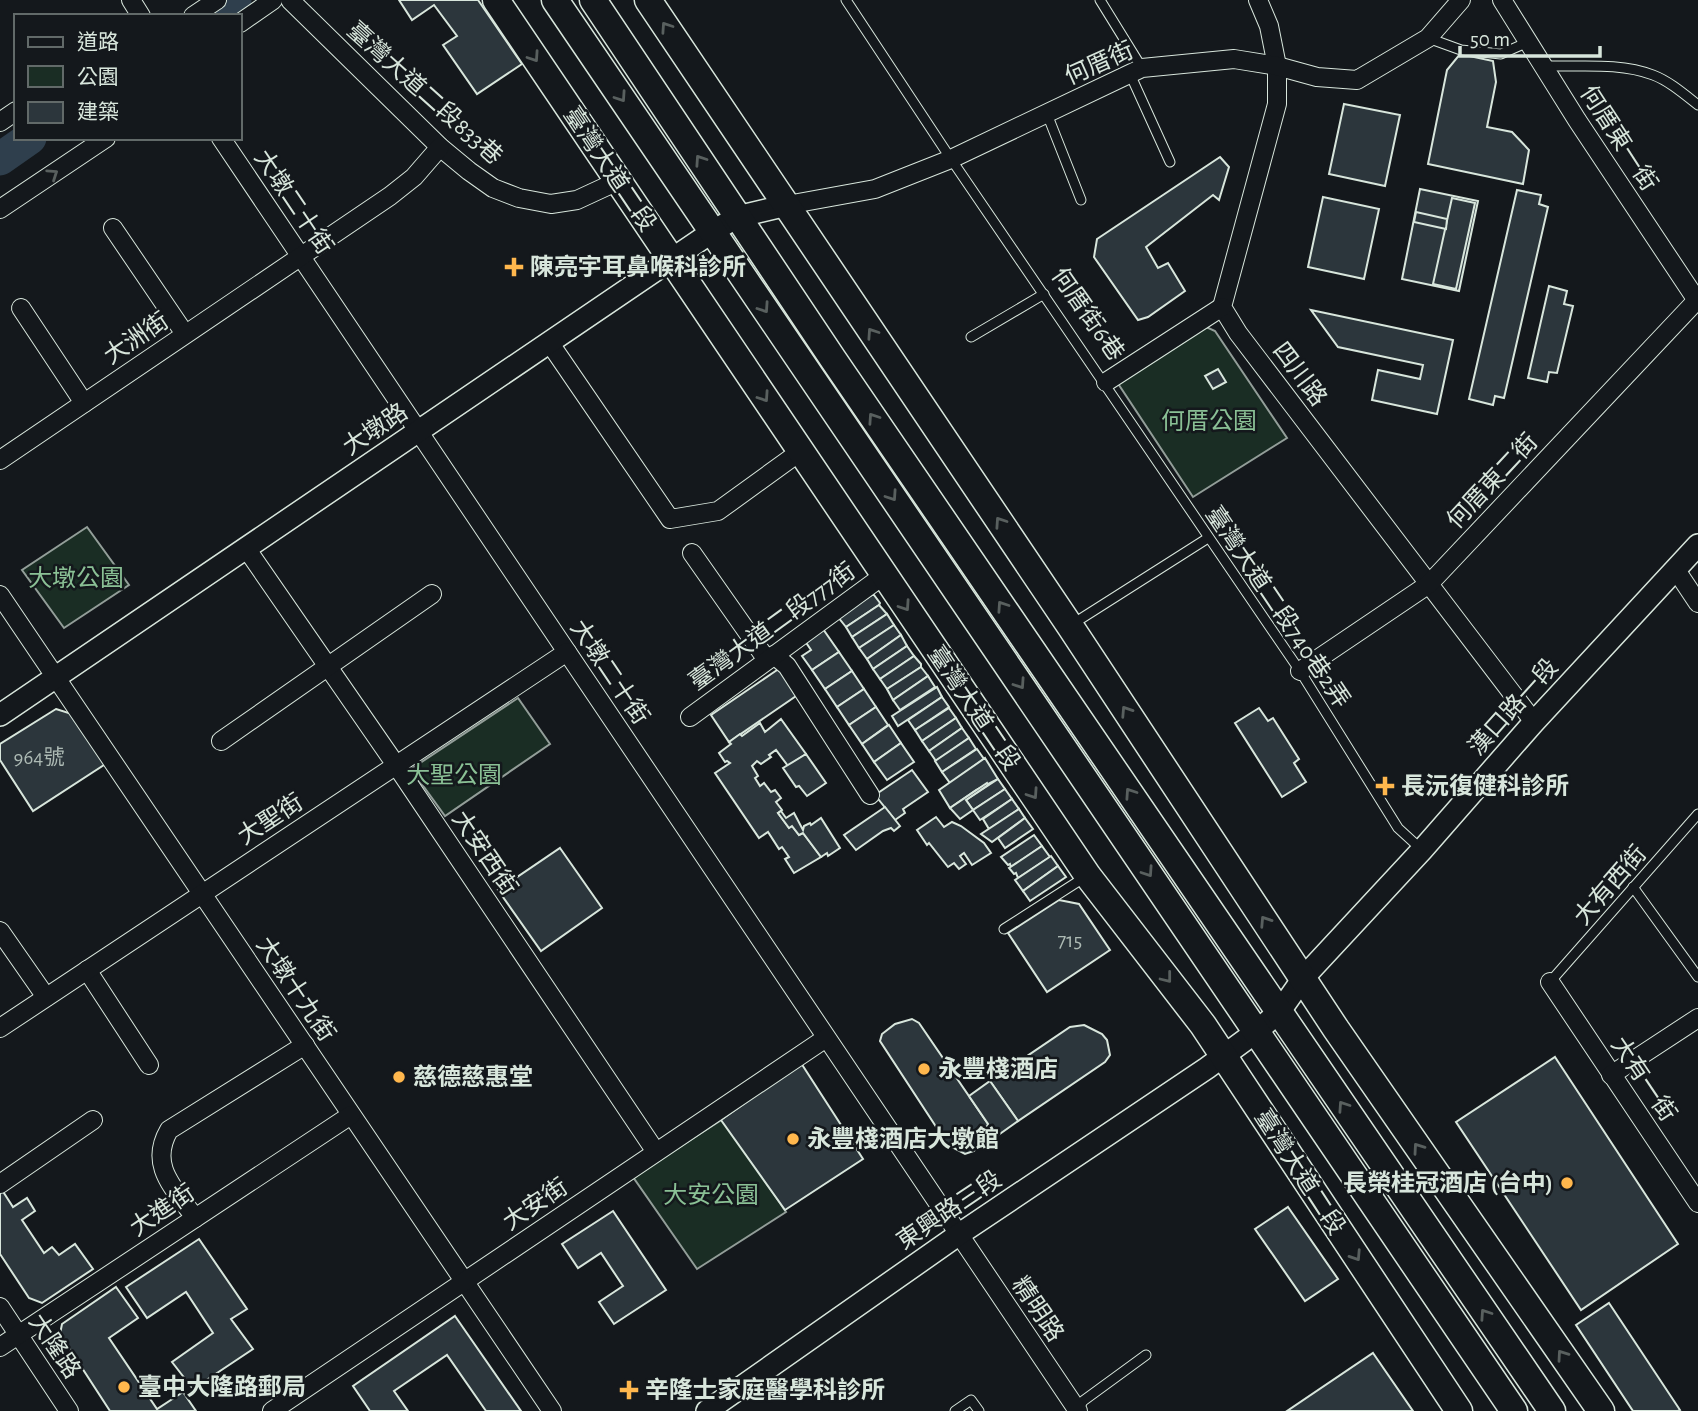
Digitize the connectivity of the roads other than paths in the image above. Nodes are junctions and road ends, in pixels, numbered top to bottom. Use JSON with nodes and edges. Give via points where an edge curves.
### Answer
{"nodes":[{"id":1,"x":217,"y":0,"type":"edge"},
{"id":2,"x":273,"y":0,"type":"edge"},
{"id":3,"x":290,"y":0,"type":"edge"},
{"id":4,"x":496,"y":0,"type":"edge"},
{"id":5,"x":555,"y":0,"type":"edge"},
{"id":6,"x":593,"y":0,"type":"edge"},
{"id":7,"x":648,"y":0,"type":"edge"},
{"id":8,"x":846,"y":0,"type":"edge"},
{"id":9,"x":1100,"y":0,"type":"edge"},
{"id":10,"x":1258,"y":0,"type":"edge"},
{"id":11,"x":1461,"y":0,"type":"edge"},
{"id":12,"x":1502,"y":0,"type":"edge"},
{"id":13,"x":196,"y":14,"type":"edge"},
{"id":14,"x":242,"y":22,"type":"edge"},
{"id":15,"x":1428,"y":38,"type":"junction"},
{"id":16,"x":1528,"y":42,"type":"junction"},
{"id":17,"x":1278,"y":66,"type":"junction"},
{"id":18,"x":1543,"y":66,"type":"junction"},
{"id":19,"x":1136,"y":71,"type":"junction"},
{"id":20,"x":1698,"y":105,"type":"edge"},
{"id":21,"x":1047,"y":114,"type":"junction"},
{"id":22,"x":103,"y":140,"type":"edge"},
{"id":23,"x":222,"y":140,"type":"edge"},
{"id":24,"x":440,"y":147,"type":"junction"},
{"id":25,"x":951,"y":159,"type":"junction"},
{"id":26,"x":1170,"y":162,"type":"dead end"},
{"id":27,"x":618,"y":181,"type":"junction"},
{"id":28,"x":1081,"y":200,"type":"dead end"},
{"id":29,"x":787,"y":205,"type":"junction"},
{"id":30,"x":0,"y":209,"type":"edge"},
{"id":31,"x":737,"y":217,"type":"junction"},
{"id":32,"x":113,"y":228,"type":"dead end"},
{"id":33,"x":712,"y":232,"type":"junction"},
{"id":34,"x":300,"y":256,"type":"junction"},
{"id":35,"x":671,"y":260,"type":"junction"},
{"id":36,"x":1044,"y":294,"type":"junction"},
{"id":37,"x":1698,"y":301,"type":"edge"},
{"id":38,"x":1222,"y":307,"type":"junction"},
{"id":39,"x":22,"y":308,"type":"dead end"},
{"id":40,"x":185,"y":334,"type":"junction"},
{"id":41,"x":971,"y":337,"type":"dead end"},
{"id":42,"x":549,"y":342,"type":"junction"},
{"id":43,"x":1105,"y":382,"type":"junction"},
{"id":44,"x":84,"y":403,"type":"junction"},
{"id":45,"x":419,"y":431,"type":"junction"},
{"id":46,"x":801,"y":451,"type":"junction"},
{"id":47,"x":0,"y":460,"type":"edge"},
{"id":48,"x":1208,"y":538,"type":"junction"},
{"id":49,"x":1698,"y":545,"type":"edge"},
{"id":50,"x":246,"y":548,"type":"junction"},
{"id":51,"x":692,"y":553,"type":"dead end"},
{"id":52,"x":1676,"y":570,"type":"junction"},
{"id":53,"x":884,"y":575,"type":"junction"},
{"id":54,"x":1429,"y":584,"type":"junction"},
{"id":55,"x":432,"y":594,"type":"dead end"},
{"id":56,"x":0,"y":595,"type":"edge"},
{"id":57,"x":1698,"y":603,"type":"edge"},
{"id":58,"x":1070,"y":626,"type":"junction"},
{"id":59,"x":567,"y":652,"type":"junction"},
{"id":60,"x":771,"y":658,"type":"junction"},
{"id":61,"x":328,"y":667,"type":"junction"},
{"id":62,"x":1300,"y":671,"type":"junction"},
{"id":63,"x":56,"y":678,"type":"junction"},
{"id":64,"x":0,"y":715,"type":"edge"},
{"id":65,"x":690,"y":717,"type":"dead end"},
{"id":66,"x":1534,"y":722,"type":"junction"},
{"id":67,"x":221,"y":741,"type":"dead end"},
{"id":68,"x":396,"y":765,"type":"junction"},
{"id":69,"x":870,"y":795,"type":"dead end"},
{"id":70,"x":1698,"y":814,"type":"edge"},
{"id":71,"x":1422,"y":850,"type":"junction"},
{"id":72,"x":1088,"y":876,"type":"junction"},
{"id":73,"x":1633,"y":887,"type":"junction"},
{"id":74,"x":202,"y":894,"type":"junction"},
{"id":75,"x":1004,"y":929,"type":"dead end"},
{"id":76,"x":0,"y":931,"type":"edge"},
{"id":77,"x":87,"y":970,"type":"junction"},
{"id":78,"x":1304,"y":977,"type":"junction"},
{"id":79,"x":1698,"y":977,"type":"edge"},
{"id":80,"x":1550,"y":982,"type":"joint"},
{"id":81,"x":46,"y":997,"type":"junction"},
{"id":82,"x":1280,"y":1011,"type":"junction"},
{"id":83,"x":1698,"y":1018,"type":"edge"},
{"id":84,"x":0,"y":1028,"type":"edge"},
{"id":85,"x":1256,"y":1032,"type":"junction"},
{"id":86,"x":826,"y":1038,"type":"junction"},
{"id":87,"x":305,"y":1045,"type":"junction"},
{"id":88,"x":1223,"y":1056,"type":"junction"},
{"id":89,"x":149,"y":1065,"type":"dead end"},
{"id":90,"x":1611,"y":1075,"type":"junction"},
{"id":91,"x":351,"y":1115,"type":"junction"},
{"id":92,"x":93,"y":1120,"type":"dead end"},
{"id":93,"x":656,"y":1152,"type":"junction"},
{"id":94,"x":0,"y":1184,"type":"edge"},
{"id":95,"x":1698,"y":1203,"type":"edge"},
{"id":96,"x":195,"y":1218,"type":"junction"},
{"id":97,"x":958,"y":1235,"type":"junction"},
{"id":98,"x":464,"y":1281,"type":"junction"},
{"id":99,"x":0,"y":1307,"type":"edge"},
{"id":100,"x":18,"y":1335,"type":"junction"},
{"id":101,"x":0,"y":1348,"type":"edge"},
{"id":102,"x":1146,"y":1355,"type":"dead end"},
{"id":103,"x":69,"y":1411,"type":"edge"},
{"id":104,"x":272,"y":1411,"type":"edge"},
{"id":105,"x":552,"y":1411,"type":"edge"},
{"id":106,"x":707,"y":1411,"type":"edge"},
{"id":107,"x":955,"y":1411,"type":"edge"},
{"id":108,"x":979,"y":1411,"type":"edge"},
{"id":109,"x":1077,"y":1411,"type":"edge"},
{"id":110,"x":1459,"y":1411,"type":"edge"},
{"id":111,"x":1514,"y":1411,"type":"edge"},
{"id":112,"x":1552,"y":1411,"type":"edge"},
{"id":113,"x":1601,"y":1411,"type":"edge"}],
"edges":[{"from":1,"to":13,"type":"street"},
{"from":2,"to":14,"type":"street"},
{"from":3,"to":24,"type":"street","name":"臺灣大道二段833巷"},
{"from":4,"to":27,"type":"main road","name":"臺灣大道二段","one_way":true},
{"from":5,"to":33,"type":"main road","name":"臺灣大道二段","one_way":true},
{"from":31,"to":6,"type":"main road","one_way":true},
{"from":29,"to":7,"type":"main road","one_way":true},
{"from":8,"to":25,"type":"lane","name":"何厝街6巷"},
{"from":9,"to":19,"type":"lane"},
{"from":10,"to":17,"type":"street"},
{"from":11,"to":15,"type":"street","name":"何厝街"},
{"from":12,"to":16,"type":"street","name":"何厝東一街"},
{"from":15,"to":16,"type":"lane","via":[[1461,50],[1501,54]]},
{"from":15,"to":17,"type":"street","name":"何厝街","via":[[1357,80],[1317,77]]},
{"from":16,"to":18,"type":"street","name":"何厝東一街"},
{"from":17,"to":19,"type":"street","name":"何厝街","via":[[1234,59]]},
{"from":17,"to":38,"type":"street","via":[[1277,104]]},
{"from":18,"to":20,"type":"lane","via":[[1620,68],[1652,75]]},
{"from":18,"to":37,"type":"street","name":"何厝東一街"},
{"from":19,"to":21,"type":"street","name":"何厝街"},
{"from":19,"to":26,"type":"lane"},
{"from":21,"to":25,"type":"street","name":"何厝街"},
{"from":21,"to":28,"type":"lane"},
{"from":30,"to":22,"type":"street","one_way":true},
{"from":23,"to":34,"type":"street","name":"大墩二十街"},
{"from":24,"to":27,"type":"street","name":"臺灣大道二段833巷","via":[[493,188],[519,198],[551,204],[577,200]]},
{"from":24,"to":34,"type":"street","name":"大洲街","via":[[390,196]]},
{"from":25,"to":29,"type":"street","name":"何厝街","via":[[875,189]]},
{"from":25,"to":36,"type":"lane","name":"何厝街6巷"},
{"from":27,"to":35,"type":"main road","name":"臺灣大道二段"},
{"from":29,"to":31,"type":"street","name":"大墩路"},
{"from":58,"to":29,"type":"main road","one_way":true},
{"from":31,"to":33,"type":"street","name":"大墩路"},
{"from":82,"to":31,"type":"main road","one_way":true},
{"from":32,"to":40,"type":"street"},
{"from":33,"to":35,"type":"street","name":"大墩路"},
{"from":33,"to":85,"type":"main road","name":"臺灣大道二段","one_way":true},
{"from":34,"to":40,"type":"street","name":"大洲街"},
{"from":34,"to":45,"type":"street","name":"大墩二十街"},
{"from":35,"to":42,"type":"street","name":"大墩路"},
{"from":35,"to":46,"type":"main road","name":"臺灣大道二段","one_way":true},
{"from":36,"to":41,"type":"lane"},
{"from":36,"to":43,"type":"lane","name":"何厝街6巷"},
{"from":37,"to":54,"type":"street","name":"何厝東二街"},
{"from":38,"to":43,"type":"street","name":"何厝街6巷"},
{"from":38,"to":54,"type":"street","name":"四川路"},
{"from":39,"to":44,"type":"street"},
{"from":40,"to":44,"type":"street","name":"大洲街"},
{"from":42,"to":45,"type":"street","name":"大墩路"},
{"from":42,"to":46,"type":"street","via":[[670,519],[718,511]]},
{"from":43,"to":48,"type":"lane","name":"臺灣大道二段740巷2弄"},
{"from":44,"to":47,"type":"street","name":"大洲街"},
{"from":45,"to":50,"type":"street","name":"大墩路"},
{"from":45,"to":59,"type":"street","name":"大墩二十街"},
{"from":46,"to":53,"type":"main road","name":"臺灣大道二段"},
{"from":48,"to":58,"type":"lane"},
{"from":48,"to":62,"type":"lane","name":"臺灣大道二段740巷2弄"},
{"from":49,"to":52,"type":"street","name":"漢口路一段"},
{"from":50,"to":61,"type":"street","name":"大安西街"},
{"from":50,"to":63,"type":"street","name":"大墩路"},
{"from":51,"to":60,"type":"street"},
{"from":52,"to":57,"type":"street"},
{"from":52,"to":66,"type":"street","name":"漢口路一段"},
{"from":53,"to":60,"type":"street","name":"臺灣大道二段777街"},
{"from":53,"to":72,"type":"main road","name":"臺灣大道二段","one_way":true},
{"from":54,"to":62,"type":"street","name":"何厝東二街"},
{"from":54,"to":66,"type":"street","name":"四川路"},
{"from":55,"to":61,"type":"street"},
{"from":56,"to":63,"type":"street","name":"大墩十九街"},
{"from":78,"to":58,"type":"main road","one_way":true},
{"from":59,"to":68,"type":"street","name":"大聖街"},
{"from":59,"to":86,"type":"street","name":"大墩二十街"},
{"from":60,"to":65,"type":"street","name":"臺灣大道二段777街"},
{"from":60,"to":69,"type":"street","via":[[787,666]]},
{"from":61,"to":67,"type":"street"},
{"from":61,"to":68,"type":"street","name":"大安西街"},
{"from":62,"to":71,"type":"lane","name":"臺灣大道二段740巷2弄","via":[[1398,828]]},
{"from":63,"to":64,"type":"street","name":"大墩路"},
{"from":63,"to":74,"type":"street","name":"大墩十九街"},
{"from":66,"to":71,"type":"street","name":"漢口路一段"},
{"from":68,"to":74,"type":"street","name":"大聖街"},
{"from":68,"to":93,"type":"street","name":"大安西街"},
{"from":70,"to":73,"type":"lane","name":"大有西街"},
{"from":71,"to":78,"type":"street","name":"漢口路一段"},
{"from":72,"to":75,"type":"lane"},
{"from":72,"to":88,"type":"main road","name":"臺灣大道二段","one_way":true},
{"from":73,"to":79,"type":"lane"},
{"from":73,"to":80,"type":"lane","name":"大有西街"},
{"from":74,"to":77,"type":"street","name":"大聖街"},
{"from":74,"to":87,"type":"street","name":"大墩十九街"},
{"from":76,"to":81,"type":"street"},
{"from":77,"to":81,"type":"street","name":"大聖街"},
{"from":77,"to":89,"type":"street"},
{"from":78,"to":82,"type":"street","name":"漢口路一段"},
{"from":113,"to":78,"type":"main road","one_way":true},
{"from":80,"to":90,"type":"street","name":"大有一街"},
{"from":81,"to":84,"type":"street","name":"大聖街"},
{"from":82,"to":85,"type":"street","name":"漢口路一段"},
{"from":112,"to":82,"type":"main road","one_way":true},
{"from":83,"to":90,"type":"street"},
{"from":85,"to":88,"type":"street","name":"漢口路一段"},
{"from":85,"to":111,"type":"main road","name":"臺灣大道二段"},
{"from":86,"to":93,"type":"street","name":"大安街"},
{"from":86,"to":97,"type":"street","name":"大墩二十街"},
{"from":87,"to":91,"type":"street","name":"大墩十九街"},
{"from":87,"to":96,"type":"street","via":[[169,1130],[160,1156],[164,1171]]},
{"from":88,"to":97,"type":"street","name":"東興路三段"},
{"from":88,"to":110,"type":"main road","name":"臺灣大道二段","one_way":true},
{"from":90,"to":95,"type":"street","name":"大有一街"},
{"from":91,"to":96,"type":"street","name":"大進街"},
{"from":91,"to":98,"type":"street","name":"大墩十九街"},
{"from":92,"to":94,"type":"street"},
{"from":93,"to":98,"type":"street","name":"大安街"},
{"from":96,"to":100,"type":"street","name":"大進街"},
{"from":97,"to":106,"type":"street","name":"東興路三段"},
{"from":97,"to":109,"type":"street","name":"精明路"},
{"from":98,"to":104,"type":"street","name":"大安街"},
{"from":98,"to":105,"type":"street","name":"大墩十九街"},
{"from":99,"to":100,"type":"street","name":"大隆路"},
{"from":100,"to":101,"type":"street","name":"大進街"},
{"from":100,"to":103,"type":"street","name":"大隆路"},
{"from":102,"to":109,"type":"lane","via":[[1083,1401]]},
{"from":107,"to":108,"type":"lane","via":[[971,1400]]}]}
